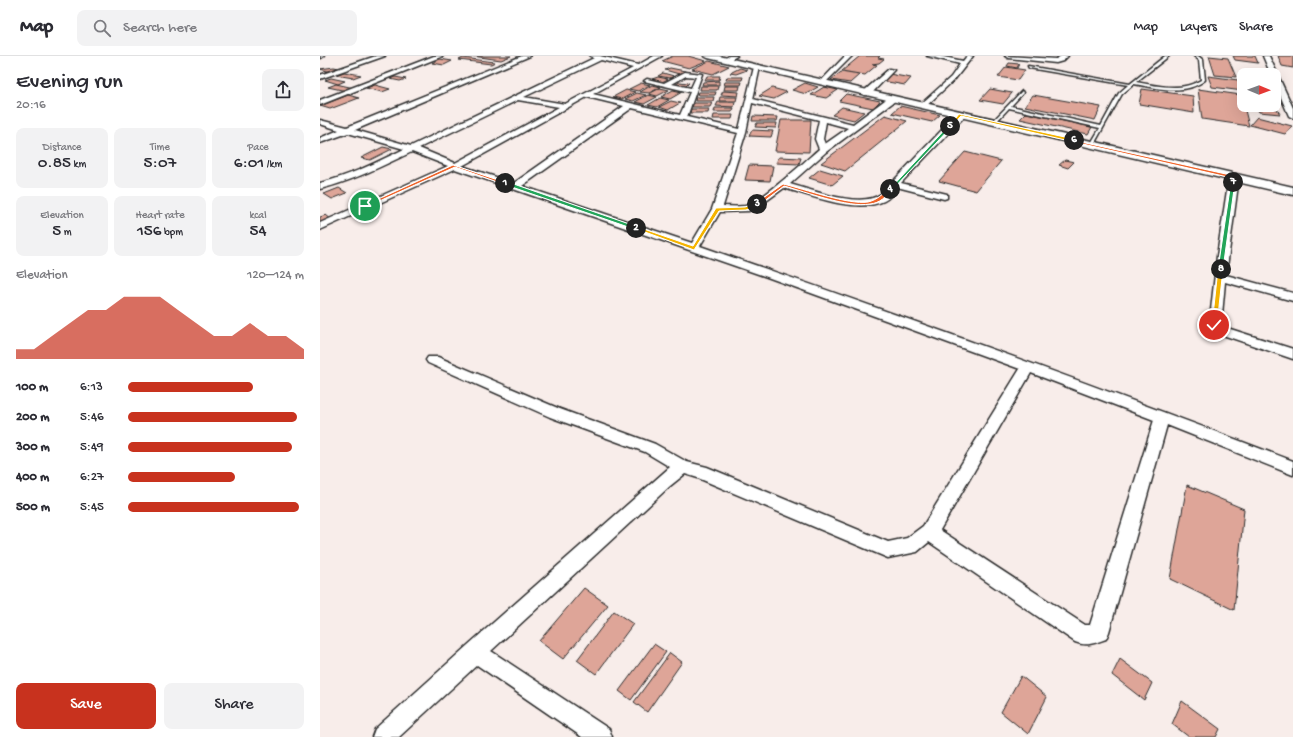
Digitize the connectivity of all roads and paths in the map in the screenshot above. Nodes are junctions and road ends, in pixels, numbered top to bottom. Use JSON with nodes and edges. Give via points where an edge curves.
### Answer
{"nodes":[{"id":1,"x":382,"y":56,"type":"edge"},
{"id":2,"x":440,"y":56,"type":"edge"},
{"id":3,"x":527,"y":56,"type":"edge"},
{"id":4,"x":599,"y":56,"type":"edge"},
{"id":5,"x":659,"y":56,"type":"edge"},
{"id":6,"x":708,"y":56,"type":"edge"},
{"id":7,"x":849,"y":56,"type":"edge"},
{"id":8,"x":930,"y":56,"type":"edge"},
{"id":9,"x":970,"y":56,"type":"edge"},
{"id":10,"x":1008,"y":56,"type":"edge"},
{"id":11,"x":1065,"y":56,"type":"edge"},
{"id":12,"x":1167,"y":56,"type":"edge"},
{"id":13,"x":1196,"y":56,"type":"edge"},
{"id":14,"x":1266,"y":56,"type":"edge"},
{"id":15,"x":730,"y":58,"type":"edge"},
{"id":16,"x":1033,"y":58,"type":"edge"},
{"id":17,"x":964,"y":63,"type":"junction"},
{"id":18,"x":638,"y":67,"type":"junction"},
{"id":19,"x":757,"y":67,"type":"junction"},
{"id":20,"x":1029,"y":67,"type":"dead end"},
{"id":21,"x":891,"y":70,"type":"dead end"},
{"id":22,"x":320,"y":77,"type":"edge"},
{"id":23,"x":647,"y":81,"type":"dead end"},
{"id":24,"x":822,"y":83,"type":"junction"},
{"id":25,"x":1133,"y":84,"type":"junction"},
{"id":26,"x":665,"y":85,"type":"junction"},
{"id":27,"x":694,"y":91,"type":"junction"},
{"id":28,"x":1022,"y":92,"type":"dead end"},
{"id":29,"x":867,"y":93,"type":"junction"},
{"id":30,"x":586,"y":95,"type":"junction"},
{"id":31,"x":516,"y":98,"type":"junction"},
{"id":32,"x":892,"y":99,"type":"junction"},
{"id":33,"x":749,"y":100,"type":"junction"},
{"id":34,"x":320,"y":103,"type":"edge"},
{"id":35,"x":631,"y":105,"type":"junction"},
{"id":36,"x":565,"y":106,"type":"junction"},
{"id":37,"x":924,"y":106,"type":"junction"},
{"id":38,"x":1009,"y":107,"type":"junction"},
{"id":39,"x":960,"y":115,"type":"junction"},
{"id":40,"x":1293,"y":116,"type":"edge"},
{"id":41,"x":683,"y":118,"type":"junction"},
{"id":42,"x":823,"y":119,"type":"junction"},
{"id":43,"x":320,"y":122,"type":"edge"},
{"id":44,"x":994,"y":122,"type":"junction"},
{"id":45,"x":855,"y":127,"type":"junction"},
{"id":46,"x":1102,"y":127,"type":"junction"},
{"id":47,"x":346,"y":131,"type":"junction"},
{"id":48,"x":742,"y":132,"type":"junction"},
{"id":49,"x":320,"y":141,"type":"edge"},
{"id":50,"x":1092,"y":145,"type":"junction"},
{"id":51,"x":413,"y":149,"type":"junction"},
{"id":52,"x":824,"y":150,"type":"junction"},
{"id":53,"x":455,"y":166,"type":"junction"},
{"id":54,"x":1234,"y":177,"type":"junction"},
{"id":55,"x":895,"y":184,"type":"junction"},
{"id":56,"x":783,"y":185,"type":"junction"},
{"id":57,"x":320,"y":186,"type":"edge"},
{"id":58,"x":515,"y":186,"type":"junction"},
{"id":59,"x":1293,"y":191,"type":"edge"},
{"id":60,"x":944,"y":196,"type":"dead end"},
{"id":61,"x":717,"y":209,"type":"junction"},
{"id":62,"x":320,"y":227,"type":"edge"},
{"id":63,"x":694,"y":248,"type":"junction"},
{"id":64,"x":1220,"y":277,"type":"junction"},
{"id":65,"x":1293,"y":297,"type":"edge"},
{"id":66,"x":1293,"y":354,"type":"edge"},
{"id":67,"x":433,"y":360,"type":"dead end"},
{"id":68,"x":1028,"y":366,"type":"junction"},
{"id":69,"x":1162,"y":416,"type":"junction"},
{"id":70,"x":683,"y":467,"type":"junction"},
{"id":71,"x":1293,"y":468,"type":"edge"},
{"id":72,"x":928,"y":532,"type":"junction"},
{"id":73,"x":475,"y":652,"type":"junction"},
{"id":74,"x":383,"y":737,"type":"edge"},
{"id":75,"x":601,"y":737,"type":"edge"}],
"edges":[{"from":1,"to":22,"type":"street"},
{"from":2,"to":34,"type":"street"},
{"from":3,"to":47,"type":"street"},
{"from":4,"to":18,"type":"street"},
{"from":4,"to":31,"type":"street"},
{"from":5,"to":18,"type":"street"},
{"from":6,"to":15,"type":"street"},
{"from":7,"to":24,"type":"street"},
{"from":8,"to":17,"type":"street"},
{"from":9,"to":17,"type":"street"},
{"from":10,"to":16,"type":"street"},
{"from":11,"to":16,"type":"street","via":[[1056,61]]},
{"from":12,"to":25,"type":"lane"},
{"from":13,"to":25,"type":"lane","via":[[1201,60],[1203,80],[1188,88]]},
{"from":14,"to":40,"type":"street"},
{"from":15,"to":19,"type":"street"},
{"from":17,"to":37,"type":"street","via":[[953,78]]},
{"from":18,"to":30,"type":"street"},
{"from":19,"to":24,"type":"street"},
{"from":19,"to":33,"type":"street"},
{"from":20,"to":25,"type":"lane"},
{"from":21,"to":29,"type":"street"},
{"from":23,"to":26,"type":"street"},
{"from":24,"to":29,"type":"street"},
{"from":25,"to":46,"type":"lane","via":[[1121,93]]},
{"from":26,"to":27,"type":"street"},
{"from":26,"to":27,"type":"street","via":[[685,74],[697,74],[700,75]]},
{"from":27,"to":41,"type":"street"},
{"from":28,"to":38,"type":"lane"},
{"from":29,"to":32,"type":"street"},
{"from":30,"to":35,"type":"street"},
{"from":30,"to":36,"type":"street"},
{"from":31,"to":36,"type":"street"},
{"from":31,"to":51,"type":"street"},
{"from":32,"to":37,"type":"street"},
{"from":32,"to":45,"type":"street"},
{"from":33,"to":42,"type":"street"},
{"from":33,"to":48,"type":"street"},
{"from":35,"to":41,"type":"street"},
{"from":35,"to":58,"type":"street"},
{"from":36,"to":53,"type":"street"},
{"from":37,"to":39,"type":"street"},
{"from":38,"to":44,"type":"lane"},
{"from":38,"to":46,"type":"lane"},
{"from":39,"to":44,"type":"street"},
{"from":39,"to":55,"type":"street"},
{"from":41,"to":48,"type":"street"},
{"from":42,"to":45,"type":"street"},
{"from":42,"to":52,"type":"street","via":[[819,139]]},
{"from":43,"to":47,"type":"street"},
{"from":44,"to":50,"type":"street"},
{"from":45,"to":52,"type":"street"},
{"from":46,"to":50,"type":"lane"},
{"from":47,"to":49,"type":"street"},
{"from":47,"to":51,"type":"street"},
{"from":48,"to":61,"type":"street"},
{"from":50,"to":54,"type":"street"},
{"from":51,"to":53,"type":"street"},
{"from":51,"to":57,"type":"street","via":[[341,181]]},
{"from":52,"to":56,"type":"street"},
{"from":53,"to":58,"type":"street"},
{"from":53,"to":62,"type":"street"},
{"from":54,"to":59,"type":"street"},
{"from":54,"to":64,"type":"street"},
{"from":55,"to":56,"type":"street","via":[[881,199],[869,203],[855,203]]},
{"from":55,"to":60,"type":"street"},
{"from":56,"to":61,"type":"street","via":[[755,206],[746,209]]},
{"from":58,"to":63,"type":"street"},
{"from":61,"to":63,"type":"street"},
{"from":63,"to":68,"type":"street"},
{"from":64,"to":65,"type":"street"},
{"from":64,"to":66,"type":"street","via":[[1215,328]]},
{"from":67,"to":70,"type":"street","via":[[555,413],[650,448]]},
{"from":68,"to":69,"type":"street"},
{"from":68,"to":72,"type":"street"},
{"from":69,"to":71,"type":"street"},
{"from":69,"to":72,"type":"street","via":[[1099,632],[1082,635]]},
{"from":70,"to":72,"type":"street","via":[[701,472],[888,550],[911,546]]},
{"from":70,"to":73,"type":"street","via":[[664,481]]},
{"from":73,"to":74,"type":"street"},
{"from":73,"to":75,"type":"street"}]}
